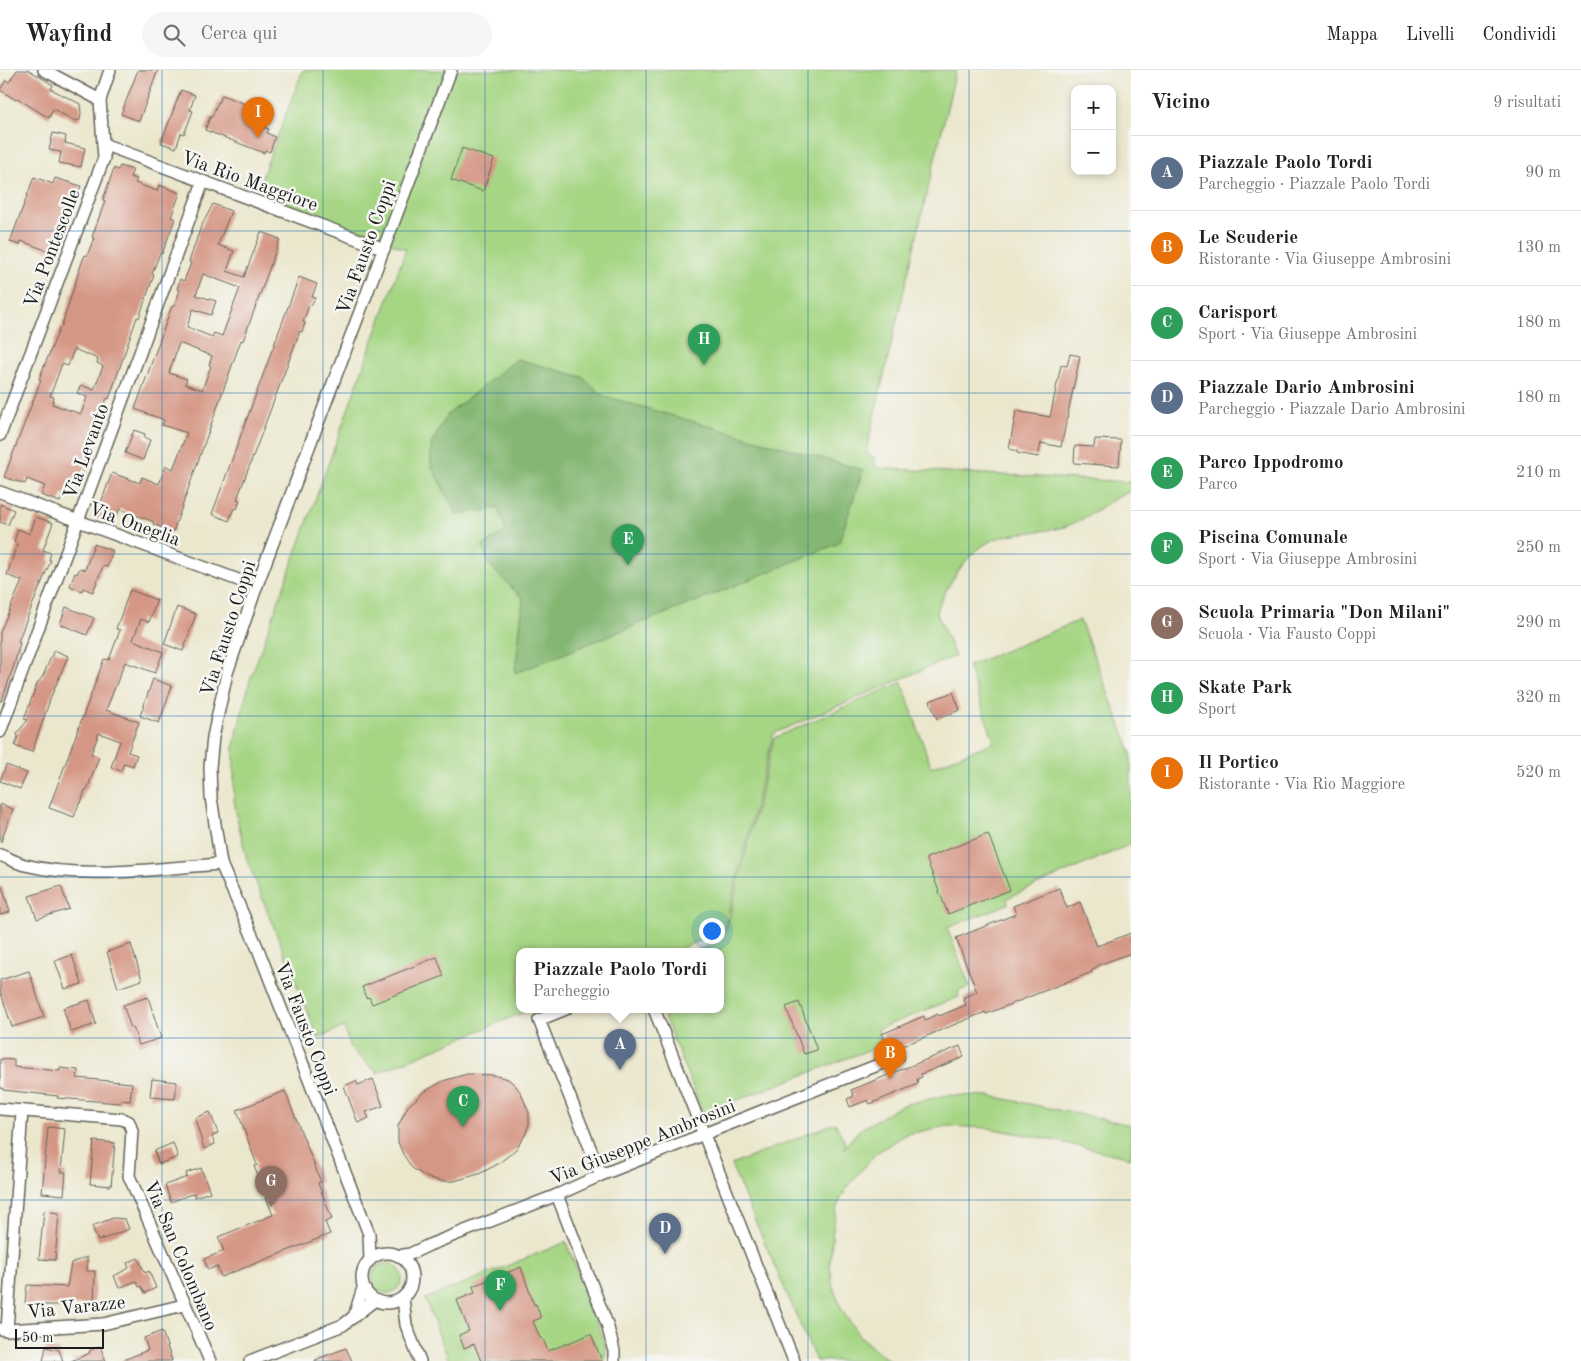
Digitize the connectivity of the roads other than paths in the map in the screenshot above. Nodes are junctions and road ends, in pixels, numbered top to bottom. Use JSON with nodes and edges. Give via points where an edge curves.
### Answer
{"nodes":[{"id":1,"x":44,"y":70,"type":"edge"},
{"id":2,"x":110,"y":70,"type":"edge"},
{"id":3,"x":451,"y":70,"type":"edge"},
{"id":4,"x":100,"y":100,"type":"junction"},
{"id":5,"x":103,"y":144,"type":"junction"},
{"id":6,"x":203,"y":182,"type":"junction"},
{"id":7,"x":384,"y":250,"type":"junction"},
{"id":8,"x":0,"y":435,"type":"edge"},
{"id":9,"x":0,"y":492,"type":"edge"},
{"id":10,"x":78,"y":520,"type":"junction"},
{"id":11,"x":257,"y":585,"type":"junction"},
{"id":12,"x":0,"y":732,"type":"edge"},
{"id":13,"x":0,"y":854,"type":"edge"},
{"id":14,"x":221,"y":864,"type":"junction"},
{"id":15,"x":556,"y":1013,"type":"edge"},
{"id":16,"x":656,"y":1013,"type":"edge"},
{"id":17,"x":898,"y":1057,"type":"dead end"},
{"id":18,"x":0,"y":1109,"type":"edge"},
{"id":19,"x":22,"y":1111,"type":"junction"},
{"id":20,"x":704,"y":1134,"type":"junction"},
{"id":21,"x":601,"y":1175,"type":"junction"},
{"id":22,"x":556,"y":1195,"type":"junction"},
{"id":23,"x":369,"y":1234,"type":"junction"},
{"id":24,"x":429,"y":1245,"type":"junction"},
{"id":25,"x":387,"y":1253,"type":"junction"},
{"id":26,"x":399,"y":1256,"type":"junction"},
{"id":27,"x":370,"y":1260,"type":"junction"},
{"id":28,"x":411,"y":1271,"type":"junction"},
{"id":29,"x":364,"y":1288,"type":"junction"},
{"id":30,"x":403,"y":1298,"type":"junction"},
{"id":31,"x":375,"y":1300,"type":"junction"},
{"id":32,"x":388,"y":1303,"type":"junction"},
{"id":33,"x":184,"y":1305,"type":"junction"},
{"id":34,"x":354,"y":1317,"type":"junction"},
{"id":35,"x":406,"y":1325,"type":"junction"},
{"id":36,"x":3,"y":1329,"type":"edge"},
{"id":37,"x":210,"y":1361,"type":"edge"},
{"id":38,"x":250,"y":1361,"type":"edge"},
{"id":39,"x":420,"y":1361,"type":"edge"},
{"id":40,"x":614,"y":1361,"type":"edge"},
{"id":41,"x":794,"y":1361,"type":"edge"}],
"edges":[{"from":1,"to":4,"type":"street"},
{"from":2,"to":4,"type":"street","name":"Via Pontescolle"},
{"from":3,"to":7,"type":"street","name":"Via Fausto Coppi"},
{"from":4,"to":5,"type":"street","name":"Via Pontescolle"},
{"from":5,"to":6,"type":"street","name":"Via Rio Maggiore"},
{"from":5,"to":8,"type":"street","name":"Via Pontescolle","via":[[104,158]]},
{"from":6,"to":7,"type":"street","name":"Via Rio Maggiore"},
{"from":6,"to":10,"type":"street","name":"Via Levanto"},
{"from":7,"to":11,"type":"street","name":"Via Fausto Coppi"},
{"from":9,"to":10,"type":"street","name":"Via Oneglia"},
{"from":10,"to":11,"type":"street","name":"Via Oneglia"},
{"from":10,"to":12,"type":"street","name":"Via Levanto"},
{"from":11,"to":14,"type":"street","name":"Via Fausto Coppi","via":[[227,673],[213,737],[211,797]]},
{"from":13,"to":14,"type":"street","via":[[24,865],[77,871]]},
{"from":14,"to":23,"type":"street","name":"Via Fausto Coppi","via":[[258,949]]},
{"from":15,"to":21,"type":"street","via":[[539,1020]]},
{"from":16,"to":20,"type":"street"},
{"from":17,"to":20,"type":"street","name":"Via Giuseppe Ambrosini"},
{"from":18,"to":19,"type":"street"},
{"from":19,"to":33,"type":"street","name":"Via San Colombano","via":[[129,1122],[132,1131],[129,1176]]},
{"from":19,"to":36,"type":"street"},
{"from":20,"to":21,"type":"street","name":"Via Giuseppe Ambrosini"},
{"from":20,"to":41,"type":"street"},
{"from":21,"to":22,"type":"street","name":"Via Giuseppe Ambrosini"},
{"from":22,"to":24,"type":"street","name":"Via Giuseppe Ambrosini"},
{"from":22,"to":40,"type":"street","via":[[607,1324]]},
{"from":23,"to":25,"type":"street"},
{"from":23,"to":27,"type":"street","name":"Via Fausto Coppi"},
{"from":24,"to":26,"type":"street","name":"Via Giuseppe Ambrosini"},
{"from":24,"to":28,"type":"street"},
{"from":25,"to":26,"type":"street"},
{"from":25,"to":27,"type":"street"},
{"from":26,"to":28,"type":"street"},
{"from":27,"to":29,"type":"street","via":[[362,1273]]},
{"from":28,"to":30,"type":"street","via":[[411,1286]]},
{"from":29,"to":31,"type":"street"},
{"from":29,"to":34,"type":"street"},
{"from":30,"to":32,"type":"street"},
{"from":30,"to":35,"type":"street"},
{"from":31,"to":32,"type":"street"},
{"from":31,"to":34,"type":"street"},
{"from":32,"to":35,"type":"street"},
{"from":33,"to":36,"type":"street","name":"Via Varazze","via":[[103,1324]]},
{"from":33,"to":37,"type":"street","name":"Via San Colombano"},
{"from":34,"to":38,"type":"street","via":[[342,1325]]},
{"from":35,"to":39,"type":"street"}]}
